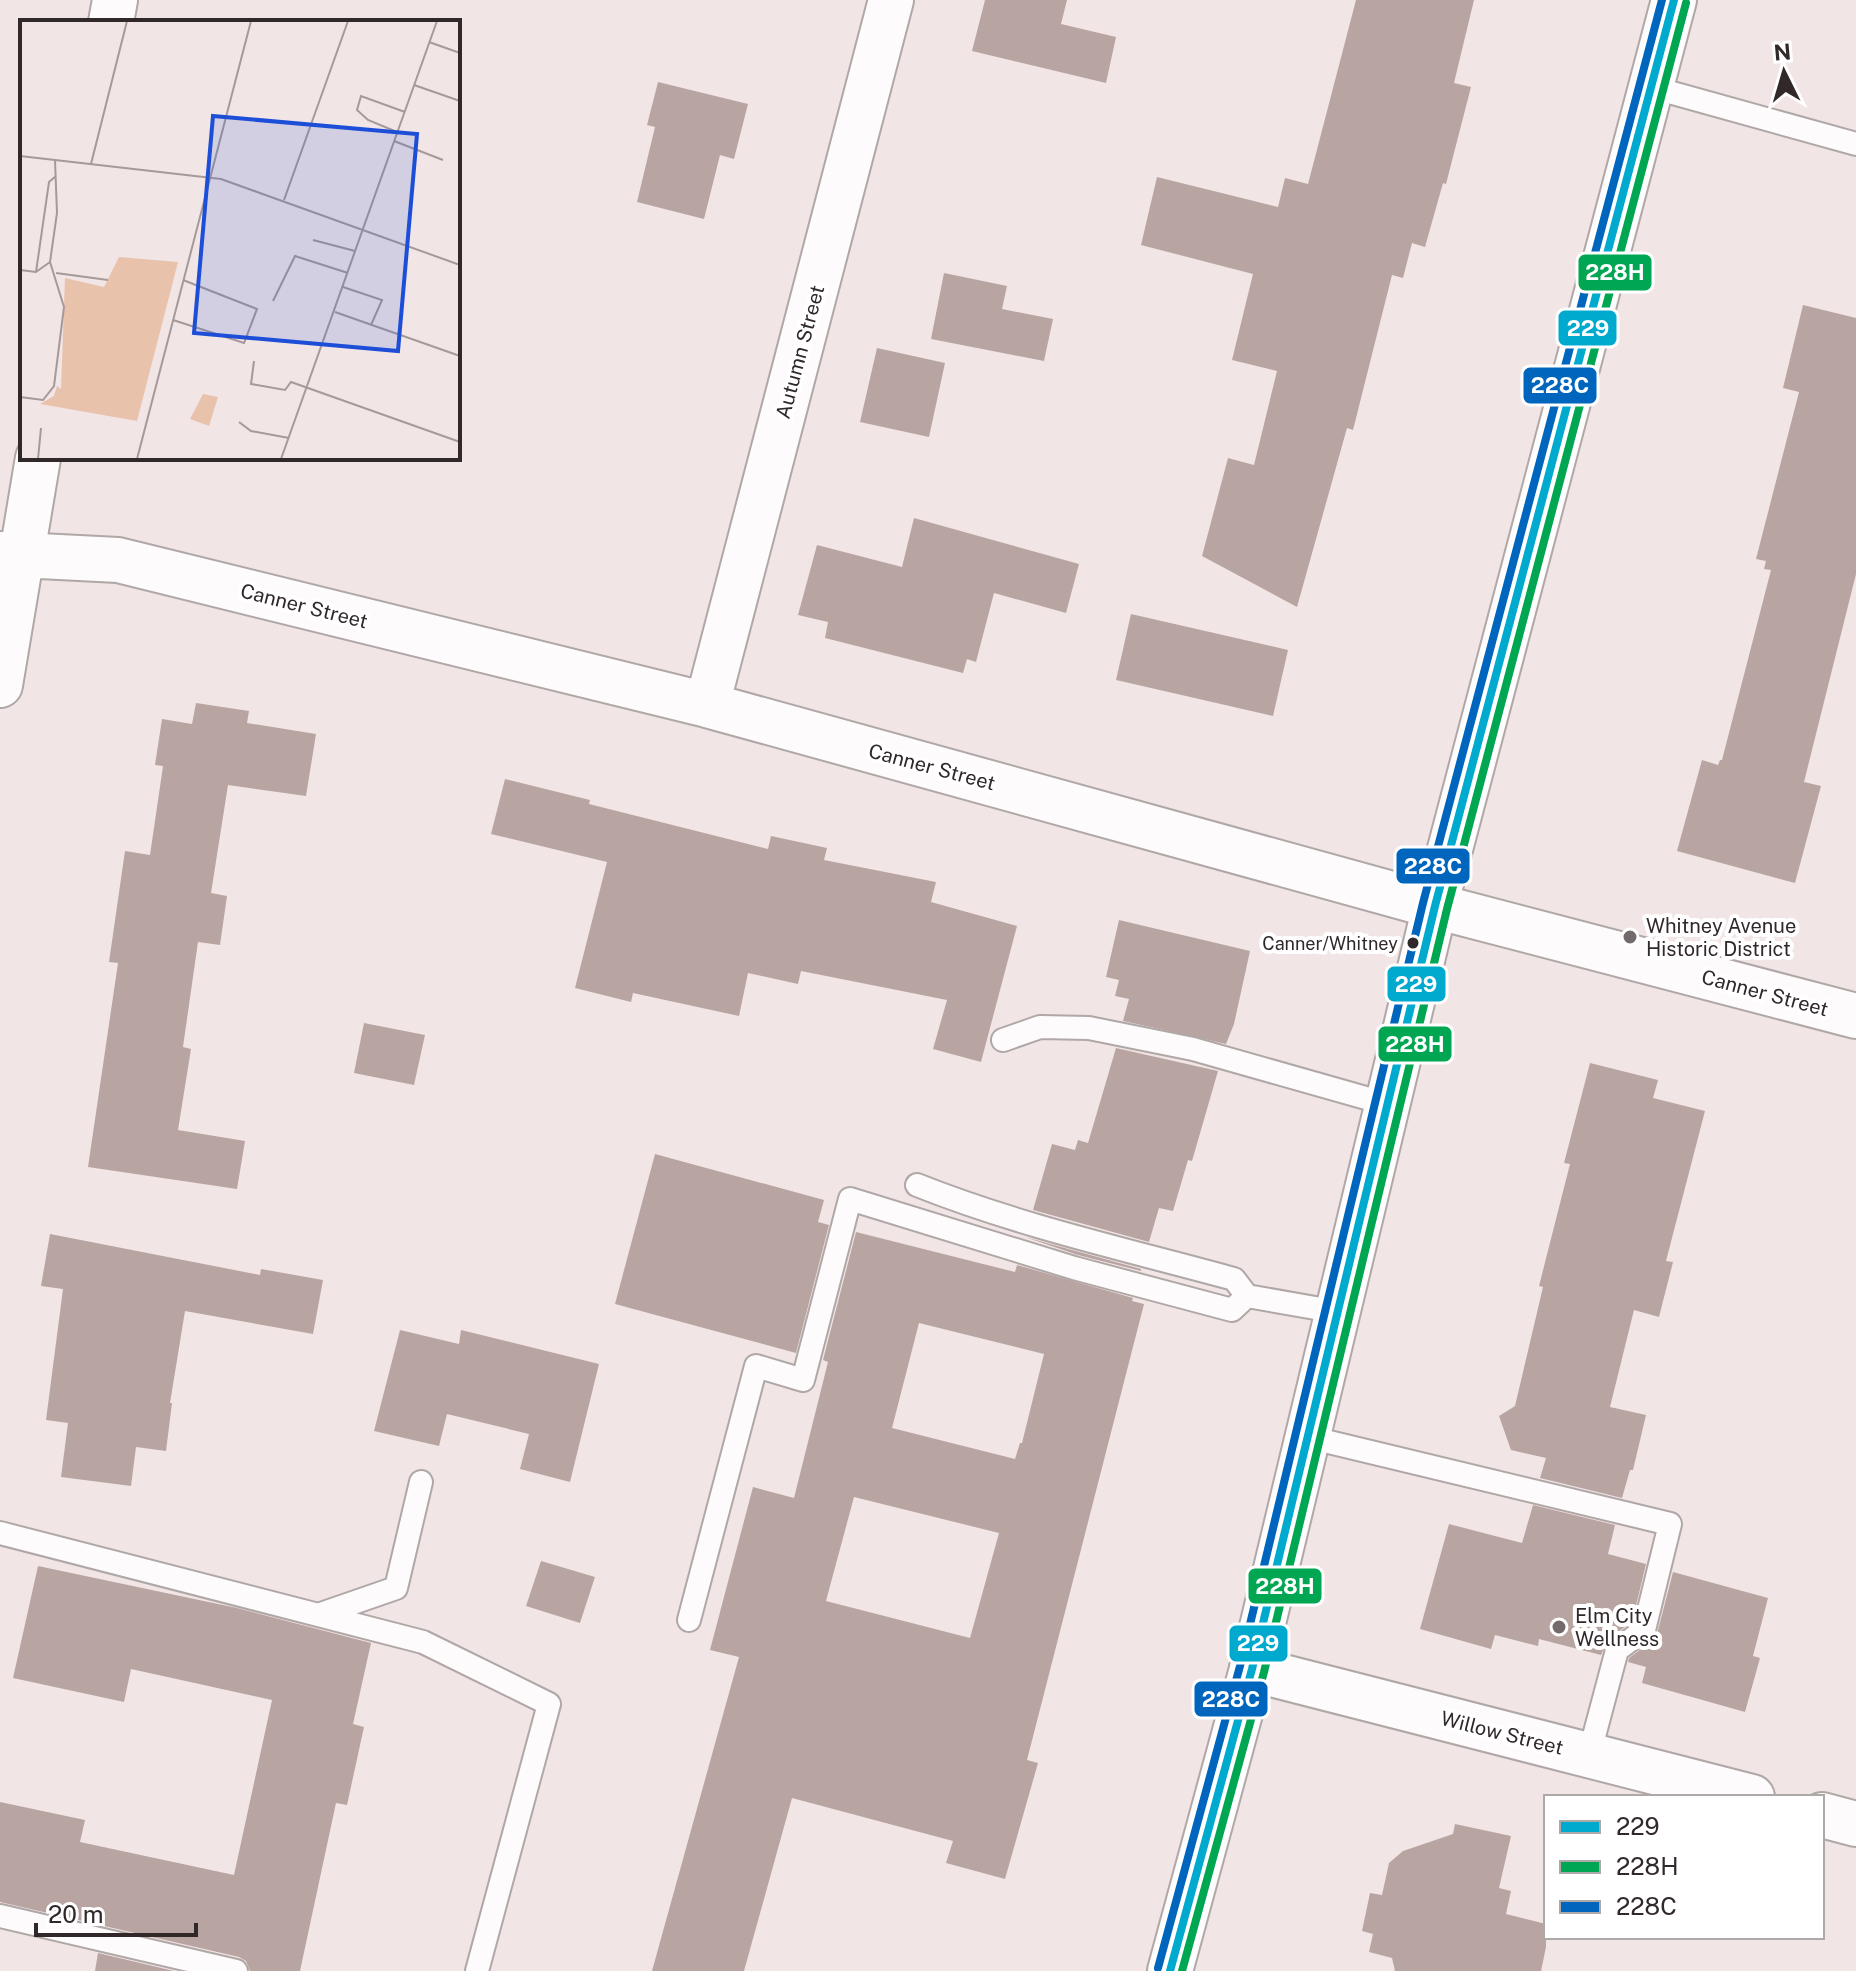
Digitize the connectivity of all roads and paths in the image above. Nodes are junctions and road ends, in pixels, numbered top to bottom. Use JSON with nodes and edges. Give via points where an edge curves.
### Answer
{"nodes":[{"id":1,"x":115,"y":0,"type":"edge"},
{"id":2,"x":891,"y":0,"type":"edge"},
{"id":3,"x":1674,"y":0,"type":"edge"},
{"id":4,"x":111,"y":20,"type":"edge"},
{"id":5,"x":1651,"y":87,"type":"junction"},
{"id":6,"x":1856,"y":144,"type":"edge"},
{"id":7,"x":37,"y":460,"type":"edge"},
{"id":8,"x":11,"y":554,"type":"edge"},
{"id":9,"x":0,"y":685,"type":"edge"},
{"id":10,"x":707,"y":705,"type":"junction"},
{"id":11,"x":1435,"y":906,"type":"junction"},
{"id":12,"x":1856,"y":1016,"type":"edge"},
{"id":13,"x":1003,"y":1040,"type":"dead end"},
{"id":14,"x":1387,"y":1104,"type":"junction"},
{"id":15,"x":917,"y":1185,"type":"dead end"},
{"id":16,"x":1247,"y":1296,"type":"junction"},
{"id":17,"x":1338,"y":1312,"type":"junction"},
{"id":18,"x":1308,"y":1437,"type":"junction"},
{"id":19,"x":421,"y":1482,"type":"dead end"},
{"id":20,"x":0,"y":1533,"type":"edge"},
{"id":21,"x":318,"y":1615,"type":"junction"},
{"id":22,"x":689,"y":1620,"type":"dead end"},
{"id":23,"x":1252,"y":1669,"type":"junction"},
{"id":24,"x":1589,"y":1755,"type":"junction"},
{"id":25,"x":1744,"y":1795,"type":"edge"},
{"id":26,"x":1824,"y":1816,"type":"edge"},
{"id":27,"x":1856,"y":1824,"type":"edge"},
{"id":28,"x":0,"y":1916,"type":"edge"},
{"id":29,"x":236,"y":1971,"type":"edge"},
{"id":30,"x":477,"y":1971,"type":"edge"},
{"id":31,"x":1170,"y":1971,"type":"edge"}],
"edges":[{"from":1,"to":4,"type":"street"},
{"from":2,"to":10,"type":"street","name":"Autumn Street"},
{"from":3,"to":5,"type":"street"},
{"from":5,"to":6,"type":"lane"},
{"from":5,"to":11,"type":"street"},
{"from":7,"to":8,"type":"street"},
{"from":8,"to":9,"type":"street"},
{"from":8,"to":10,"type":"street","name":"Canner Street","via":[[118,560]]},
{"from":10,"to":11,"type":"street","name":"Canner Street"},
{"from":11,"to":12,"type":"street","name":"Canner Street"},
{"from":11,"to":14,"type":"street"},
{"from":13,"to":14,"type":"lane","via":[[1040,1027],[1089,1028],[1193,1049]]},
{"from":14,"to":17,"type":"street"},
{"from":15,"to":16,"type":"lane","via":[[1034,1227],[1234,1279]]},
{"from":16,"to":17,"type":"lane"},
{"from":16,"to":22,"type":"lane","via":[[1232,1310],[850,1199],[803,1380],[756,1366]]},
{"from":17,"to":18,"type":"street"},
{"from":18,"to":23,"type":"street"},
{"from":18,"to":24,"type":"lane","via":[[1670,1524],[1644,1630],[1617,1650]]},
{"from":19,"to":21,"type":"lane","via":[[396,1588]]},
{"from":20,"to":21,"type":"lane"},
{"from":21,"to":30,"type":"lane","via":[[423,1642],[549,1704]]},
{"from":23,"to":24,"type":"street","name":"Willow Street"},
{"from":23,"to":31,"type":"street"},
{"from":24,"to":25,"type":"street","name":"Willow Street"},
{"from":26,"to":27,"type":"street"},
{"from":28,"to":29,"type":"lane"}]}
